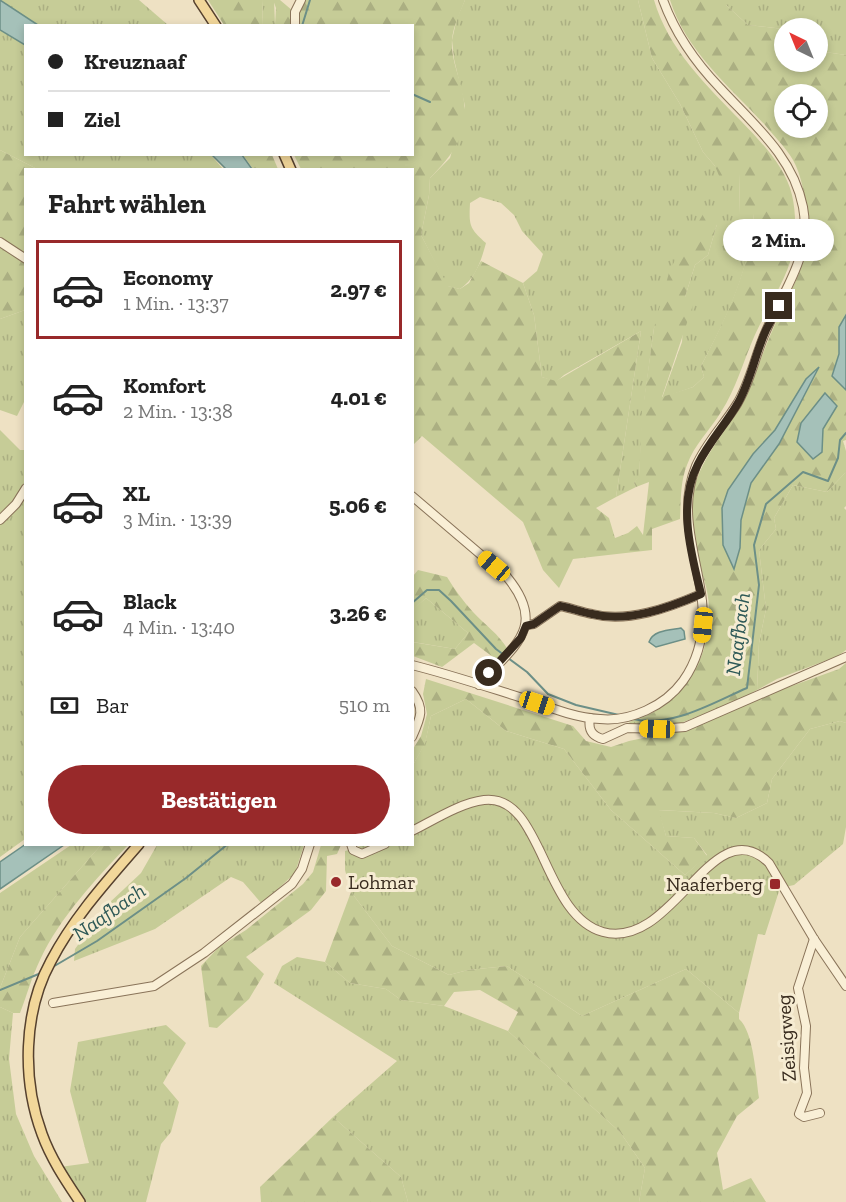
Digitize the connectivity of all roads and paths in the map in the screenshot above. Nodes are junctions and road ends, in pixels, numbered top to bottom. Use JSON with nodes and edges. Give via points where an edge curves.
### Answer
{"nodes":[{"id":1,"x":199,"y":0,"type":"edge"},
{"id":2,"x":301,"y":0,"type":"edge"},
{"id":3,"x":663,"y":0,"type":"edge"},
{"id":4,"x":215,"y":24,"type":"edge"},
{"id":5,"x":295,"y":24,"type":"edge"},
{"id":6,"x":0,"y":242,"type":"edge"},
{"id":7,"x":24,"y":258,"type":"edge"},
{"id":8,"x":24,"y":491,"type":"edge"},
{"id":9,"x":414,"y":498,"type":"edge"},
{"id":10,"x":0,"y":520,"type":"edge"},
{"id":11,"x":477,"y":544,"type":"dead end"},
{"id":12,"x":481,"y":555,"type":"junction"},
{"id":13,"x":701,"y":594,"type":"junction"},
{"id":14,"x":526,"y":626,"type":"junction"},
{"id":15,"x":846,"y":657,"type":"edge"},
{"id":16,"x":414,"y":666,"type":"edge"},
{"id":17,"x":479,"y":685,"type":"junction"},
{"id":18,"x":414,"y":694,"type":"edge"},
{"id":19,"x":590,"y":718,"type":"junction"},
{"id":20,"x":414,"y":732,"type":"edge"},
{"id":21,"x":414,"y":830,"type":"edge"},
{"id":22,"x":138,"y":846,"type":"edge"},
{"id":23,"x":309,"y":846,"type":"edge"},
{"id":24,"x":352,"y":846,"type":"edge"},
{"id":25,"x":380,"y":846,"type":"edge"},
{"id":26,"x":814,"y":939,"type":"junction"},
{"id":27,"x":846,"y":986,"type":"edge"},
{"id":28,"x":53,"y":1004,"type":"dead end"},
{"id":29,"x":820,"y":1113,"type":"dead end"},
{"id":30,"x":80,"y":1202,"type":"edge"}],
"edges":[{"from":1,"to":4,"type":"main road"},
{"from":2,"to":5,"type":"street"},
{"from":3,"to":13,"type":"street","via":[[691,54],[776,147],[795,181],[803,208],[804,231],[795,275],[765,331],[737,403],[696,467],[687,520]]},
{"from":6,"to":7,"type":"street"},
{"from":8,"to":10,"type":"street"},
{"from":9,"to":12,"type":"street"},
{"from":11,"to":12,"type":"street"},
{"from":12,"to":14,"type":"street","via":[[518,591]]},
{"from":13,"to":14,"type":"street","via":[[662,609],[619,616],[560,606]]},
{"from":13,"to":19,"type":"street","via":[[701,643],[673,693],[647,710],[621,718]]},
{"from":14,"to":17,"type":"street","via":[[512,650]]},
{"from":15,"to":19,"type":"street","via":[[685,727],[627,728],[603,740],[591,732]]},
{"from":16,"to":17,"type":"street"},
{"from":17,"to":19,"type":"street"},
{"from":18,"to":20,"type":"street","via":[[422,710]]},
{"from":21,"to":26,"type":"street","via":[[475,802],[503,803],[523,818],[575,914],[592,927],[613,933],[634,932],[647,926],[716,860],[735,849],[746,849],[769,863]]},
{"from":22,"to":30,"type":"main road","via":[[93,898],[52,959],[38,992],[30,1031],[28,1060],[42,1135]]},
{"from":23,"to":28,"type":"street","via":[[292,884],[178,972],[154,986]]},
{"from":24,"to":25,"type":"street","via":[[362,854]]},
{"from":26,"to":27,"type":"street"},
{"from":26,"to":29,"type":"street","name":"Zeisigweg","via":[[798,988],[806,1026],[807,1093],[800,1114],[804,1117]]}]}
